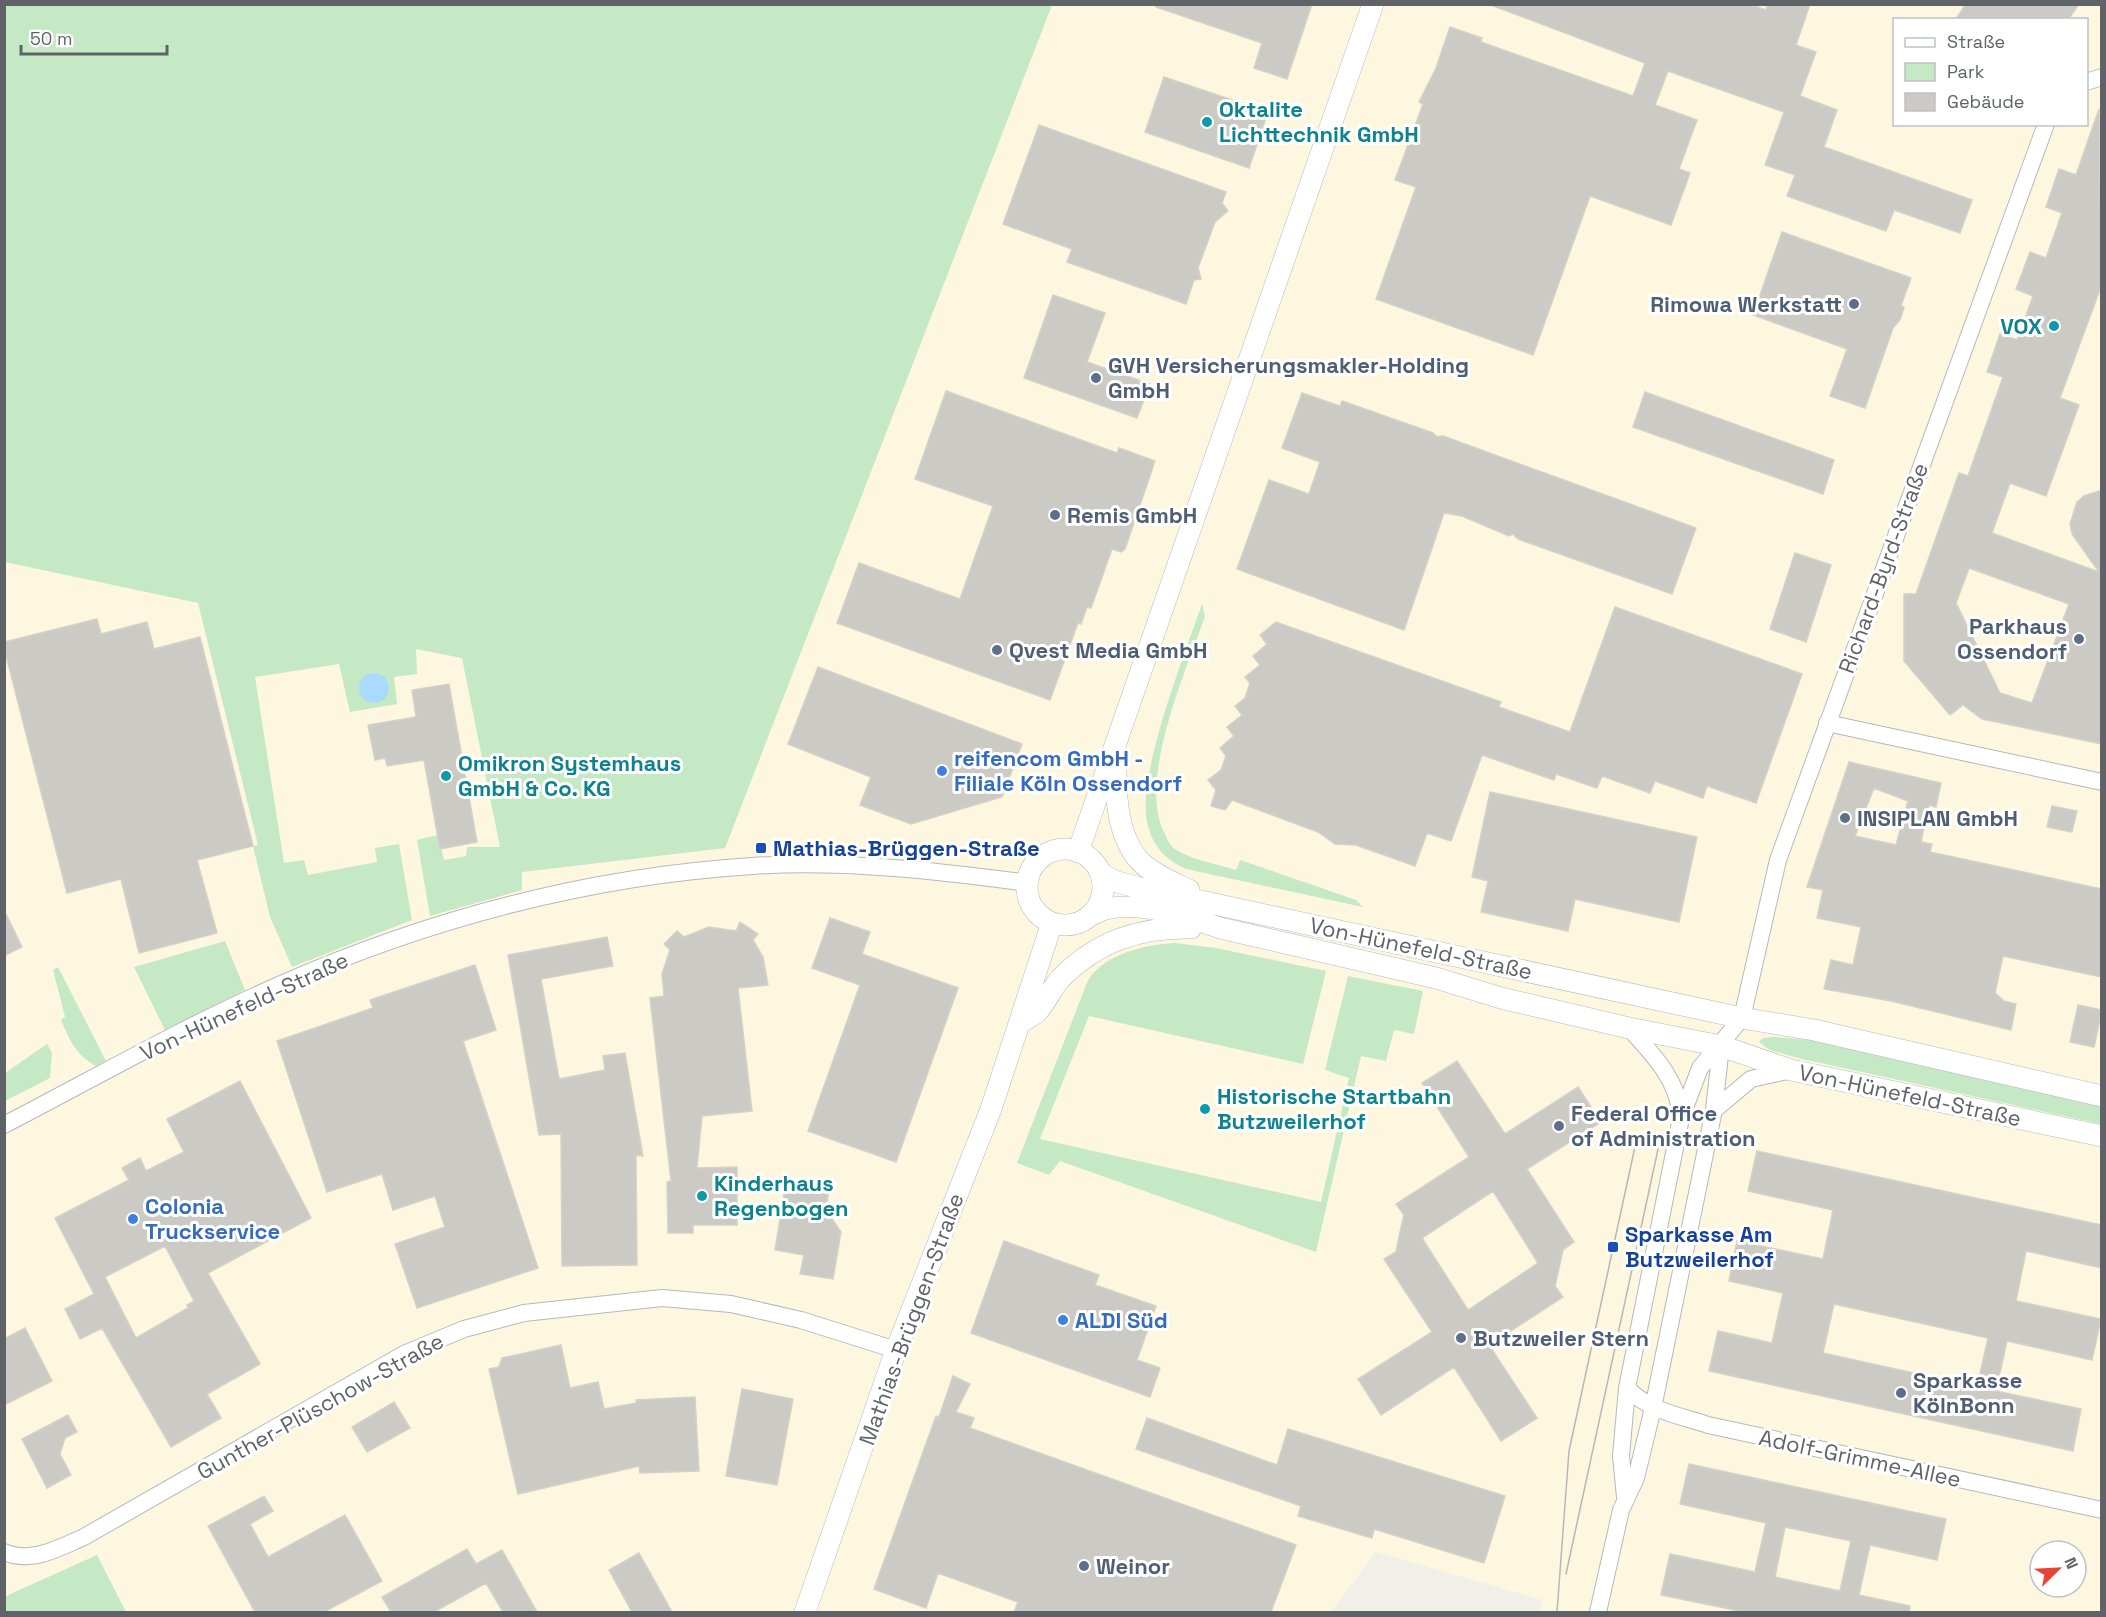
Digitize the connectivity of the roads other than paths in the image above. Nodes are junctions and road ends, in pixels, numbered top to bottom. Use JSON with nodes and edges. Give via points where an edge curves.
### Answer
{"nodes":[{"id":1,"x":1373,"y":4,"type":"edge"},
{"id":2,"x":2045,"y":126,"type":"edge"},
{"id":3,"x":1827,"y":723,"type":"junction"},
{"id":4,"x":1117,"y":741,"type":"junction"},
{"id":5,"x":2102,"y":782,"type":"edge"},
{"id":6,"x":1078,"y":852,"type":"junction"},
{"id":7,"x":1101,"y":873,"type":"junction"},
{"id":8,"x":1028,"y":883,"type":"junction"},
{"id":9,"x":1250,"y":912,"type":"junction"},
{"id":10,"x":1094,"y":914,"type":"junction"},
{"id":11,"x":1052,"y":923,"type":"junction"},
{"id":12,"x":1220,"y":928,"type":"junction"},
{"id":13,"x":1742,"y":1018,"type":"junction"},
{"id":14,"x":1020,"y":1023,"type":"junction"},
{"id":15,"x":1629,"y":1028,"type":"junction"},
{"id":16,"x":1721,"y":1046,"type":"junction"},
{"id":17,"x":1791,"y":1070,"type":"junction"},
{"id":18,"x":2102,"y":1096,"type":"edge"},
{"id":19,"x":1714,"y":1110,"type":"junction"},
{"id":20,"x":1681,"y":1118,"type":"junction"},
{"id":21,"x":4,"y":1125,"type":"edge"},
{"id":22,"x":2102,"y":1136,"type":"edge"},
{"id":23,"x":896,"y":1350,"type":"junction"},
{"id":24,"x":1627,"y":1388,"type":"junction"},
{"id":25,"x":1653,"y":1408,"type":"junction"},
{"id":26,"x":1625,"y":1497,"type":"junction"},
{"id":27,"x":2102,"y":1510,"type":"edge"},
{"id":28,"x":4,"y":1552,"type":"edge"},
{"id":29,"x":805,"y":1612,"type":"edge"},
{"id":30,"x":1598,"y":1612,"type":"edge"}],
"edges":[{"from":1,"to":4,"type":"street"},
{"from":2,"to":3,"type":"street","name":"Richard-Byrd-Straße"},
{"from":3,"to":5,"type":"street"},
{"from":3,"to":13,"type":"street","name":"Richard-Byrd-Straße","via":[[1778,860]]},
{"from":4,"to":6,"type":"street"},
{"from":4,"to":9,"type":"street","via":[[1115,777],[1119,810],[1124,834],[1138,858],[1165,879]]},
{"from":6,"to":7,"type":"street","via":[[1088,856]]},
{"from":6,"to":8,"type":"street","via":[[1057,850],[1047,854],[1032,870]]},
{"from":7,"to":9,"type":"street","name":"Von-Hünefeld-Straße","via":[[1125,885]]},
{"from":7,"to":10,"type":"street","via":[[1102,900]]},
{"from":8,"to":11,"type":"street","via":[[1031,904]]},
{"from":8,"to":21,"type":"street","name":"Von-Hünefeld-Straße","via":[[921,870],[754,866],[651,877],[524,901],[422,929],[278,985]]},
{"from":9,"to":13,"type":"street","name":"Von-Hünefeld-Straße"},
{"from":10,"to":11,"type":"street","via":[[1066,927]]},
{"from":10,"to":12,"type":"street","name":"Von-Hünefeld-Straße","via":[[1104,908],[1132,906]]},
{"from":11,"to":14,"type":"street","name":"Mathias-Brüggen-Straße"},
{"from":12,"to":14,"type":"street","via":[[1155,928],[1117,938],[1073,967],[1034,1015]]},
{"from":12,"to":15,"type":"street","name":"Von-Hünefeld-Straße"},
{"from":13,"to":16,"type":"street"},
{"from":13,"to":18,"type":"street","name":"Von-Hünefeld-Straße","via":[[1815,1030]]},
{"from":14,"to":23,"type":"street","name":"Mathias-Brüggen-Straße","via":[[991,1109]]},
{"from":15,"to":16,"type":"street","name":"Von-Hünefeld-Straße"},
{"from":15,"to":20,"type":"street","via":[[1664,1067],[1678,1096]]},
{"from":16,"to":17,"type":"street","name":"Von-Hünefeld-Straße"},
{"from":16,"to":19,"type":"street"},
{"from":16,"to":20,"type":"street","via":[[1700,1068]]},
{"from":17,"to":19,"type":"street","via":[[1751,1079]]},
{"from":17,"to":22,"type":"street","name":"Von-Hünefeld-Straße"},
{"from":19,"to":25,"type":"street"},
{"from":20,"to":24,"type":"street"},
{"from":23,"to":28,"type":"street","name":"Gunther-Plüschow-Straße","via":[[801,1320],[731,1304],[662,1298],[524,1313],[464,1329],[404,1354],[84,1537],[44,1554],[27,1557]]},
{"from":23,"to":29,"type":"street","name":"Mathias-Brüggen-Straße"},
{"from":24,"to":25,"type":"street","name":"Adolf-Grimme-Allee"},
{"from":24,"to":26,"type":"street","via":[[1621,1456]]},
{"from":25,"to":26,"type":"street","via":[[1636,1478]]},
{"from":25,"to":27,"type":"street","name":"Adolf-Grimme-Allee","via":[[1708,1425]]},
{"from":26,"to":30,"type":"street"}]}
